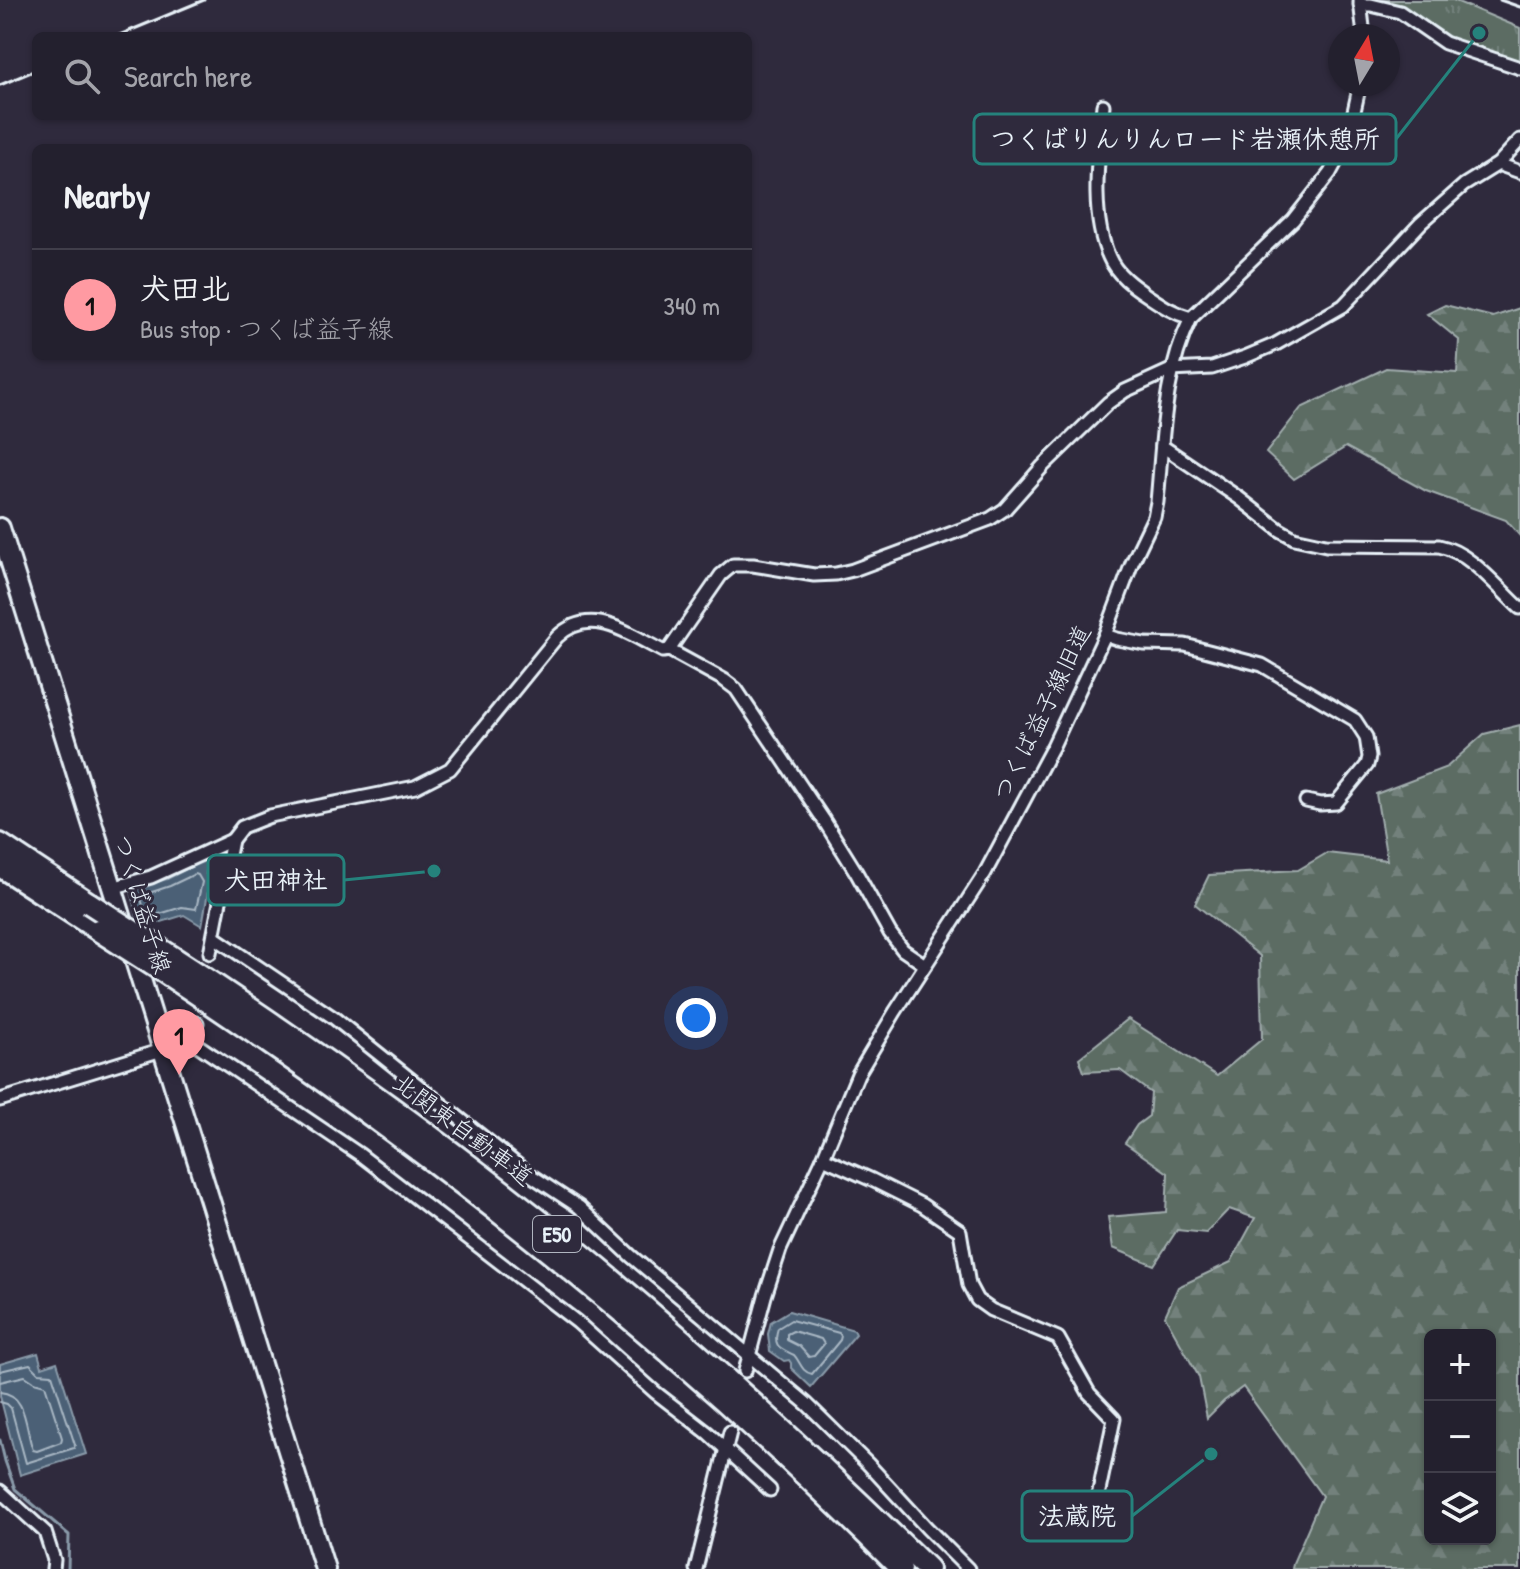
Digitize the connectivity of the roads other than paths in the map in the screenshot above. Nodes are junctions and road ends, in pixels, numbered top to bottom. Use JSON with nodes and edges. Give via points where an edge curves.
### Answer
{"nodes":[{"id":1,"x":1360,"y":2,"type":"edge"},
{"id":2,"x":1363,"y":24,"type":"edge"},
{"id":3,"x":1520,"y":68,"type":"edge"},
{"id":4,"x":1357,"y":96,"type":"edge"},
{"id":5,"x":1103,"y":105,"type":"dead end"},
{"id":6,"x":1520,"y":140,"type":"edge"},
{"id":7,"x":1498,"y":164,"type":"junction"},
{"id":8,"x":1520,"y":172,"type":"edge"},
{"id":9,"x":1191,"y":318,"type":"junction"},
{"id":10,"x":1171,"y":370,"type":"junction"},
{"id":11,"x":1162,"y":446,"type":"junction"},
{"id":12,"x":0,"y":528,"type":"edge"},
{"id":13,"x":1520,"y":608,"type":"edge"},
{"id":14,"x":1105,"y":635,"type":"junction"},
{"id":15,"x":669,"y":650,"type":"junction"},
{"id":16,"x":1306,"y":801,"type":"dead end"},
{"id":17,"x":232,"y":840,"type":"junction"},
{"id":18,"x":0,"y":844,"type":"edge"},
{"id":19,"x":0,"y":866,"type":"edge"},
{"id":20,"x":112,"y":888,"type":"junction"},
{"id":21,"x":214,"y":937,"type":"junction"},
{"id":22,"x":210,"y":953,"type":"dead end"},
{"id":23,"x":925,"y":965,"type":"junction"},
{"id":24,"x":197,"y":1023,"type":"dead end"},
{"id":25,"x":190,"y":1040,"type":"junction"},
{"id":26,"x":162,"y":1050,"type":"junction"},
{"id":27,"x":0,"y":1100,"type":"edge"},
{"id":28,"x":823,"y":1158,"type":"junction"},
{"id":29,"x":749,"y":1356,"type":"junction"},
{"id":30,"x":745,"y":1371,"type":"dead end"},
{"id":31,"x":730,"y":1432,"type":"dead end"},
{"id":32,"x":726,"y":1450,"type":"junction"},
{"id":33,"x":770,"y":1490,"type":"dead end"},
{"id":34,"x":0,"y":1491,"type":"edge"},
{"id":35,"x":1092,"y":1525,"type":"dead end"},
{"id":36,"x":53,"y":1569,"type":"edge"},
{"id":37,"x":325,"y":1569,"type":"edge"},
{"id":38,"x":696,"y":1569,"type":"edge"},
{"id":39,"x":901,"y":1569,"type":"edge"},
{"id":40,"x":928,"y":1569,"type":"edge"},
{"id":41,"x":968,"y":1569,"type":"edge"}],
"edges":[{"from":1,"to":2,"type":"street"},
{"from":1,"to":3,"type":"street","via":[[1400,12],[1445,43]]},
{"from":4,"to":9,"type":"street","name":"つくば益子線旧道","via":[[1330,173],[1293,220]]},
{"from":5,"to":9,"type":"street","via":[[1098,206],[1108,256],[1140,291],[1174,314]]},
{"from":6,"to":7,"type":"street"},
{"from":7,"to":8,"type":"street"},
{"from":7,"to":10,"type":"street","via":[[1464,185],[1421,223],[1343,306],[1245,357],[1212,368]]},
{"from":9,"to":10,"type":"street","name":"つくば益子線旧道"},
{"from":10,"to":11,"type":"street","name":"つくば益子線旧道"},
{"from":10,"to":15,"type":"street","via":[[1108,403],[990,519],[836,574],[733,565]]},
{"from":11,"to":13,"type":"street","via":[[1294,538],[1326,545],[1449,548]]},
{"from":11,"to":14,"type":"street","name":"つくば益子線旧道","via":[[1154,517]]},
{"from":12,"to":20,"type":"main road","name":"つくば益子線"},
{"from":14,"to":16,"type":"street","via":[[1144,644],[1185,645],[1262,665],[1355,720],[1366,737],[1367,765],[1336,803]]},
{"from":14,"to":23,"type":"street","name":"つくば益子線旧道","via":[[985,873]]},
{"from":15,"to":17,"type":"street","via":[[596,621],[573,625],[557,637],[450,769],[415,787],[270,816],[242,827]]},
{"from":15,"to":23,"type":"street","via":[[736,689],[823,819],[890,933]]},
{"from":17,"to":20,"type":"street","via":[[151,877]]},
{"from":17,"to":21,"type":"street"},
{"from":18,"to":40,"type":"highway","name":"北関東自動車道","number":"E50","bridge":true,"via":[[343,1073],[573,1247],[766,1413]]},
{"from":19,"to":39,"type":"highway","name":"北関東自動車道","number":"E50","bridge":true,"via":[[234,1019],[478,1195],[756,1428]]},
{"from":20,"to":26,"type":"main road","name":"つくば益子線"},
{"from":21,"to":22,"type":"street"},
{"from":21,"to":29,"type":"street","via":[[334,1018],[529,1174],[579,1207]]},
{"from":23,"to":28,"type":"street","name":"つくば益子線旧道","via":[[865,1060]]},
{"from":24,"to":25,"type":"street"},
{"from":25,"to":26,"type":"street"},
{"from":25,"to":32,"type":"street","via":[[359,1154],[591,1333]]},
{"from":26,"to":27,"type":"street"},
{"from":26,"to":37,"type":"main road","name":"つくば益子線"},
{"from":28,"to":29,"type":"street","name":"つくば益子線旧道","via":[[780,1250]]},
{"from":28,"to":35,"type":"street","via":[[922,1205],[960,1231],[969,1285],[977,1300],[1058,1338],[1089,1393],[1114,1419]]},
{"from":29,"to":30,"type":"street","name":"つくば益子線旧道"},
{"from":29,"to":41,"type":"street","via":[[807,1404]]},
{"from":31,"to":32,"type":"street"},
{"from":32,"to":33,"type":"street"},
{"from":32,"to":38,"type":"street"},
{"from":34,"to":36,"type":"street","via":[[45,1532]]}]}
